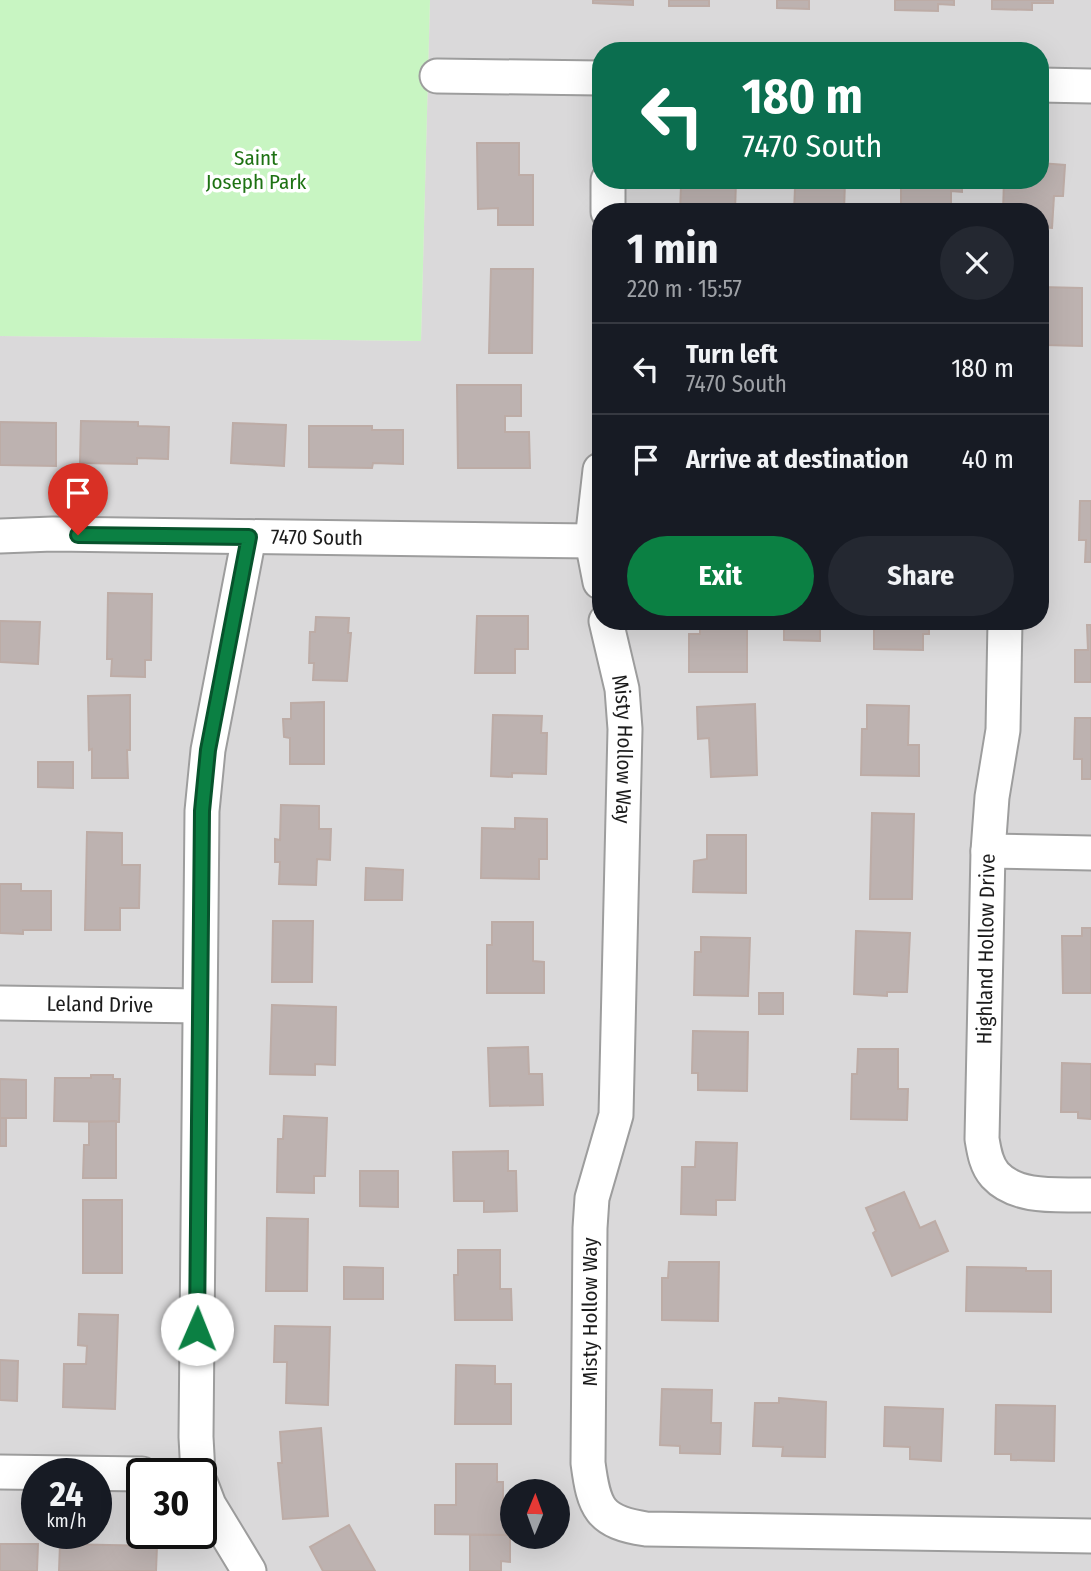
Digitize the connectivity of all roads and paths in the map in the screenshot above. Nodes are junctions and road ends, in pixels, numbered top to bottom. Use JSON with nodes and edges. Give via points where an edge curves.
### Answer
{"nodes":[{"id":1,"x":437,"y":76,"type":"dead end"},
{"id":2,"x":592,"y":78,"type":"edge"},
{"id":3,"x":1049,"y":85,"type":"edge"},
{"id":4,"x":1091,"y":86,"type":"edge"},
{"id":5,"x":0,"y":536,"type":"edge"},
{"id":6,"x":249,"y":537,"type":"junction"},
{"id":7,"x":592,"y":541,"type":"edge"},
{"id":8,"x":608,"y":630,"type":"edge"},
{"id":9,"x":1005,"y":630,"type":"edge"},
{"id":10,"x":988,"y":851,"type":"junction"},
{"id":11,"x":1091,"y":853,"type":"edge"},
{"id":12,"x":0,"y":1003,"type":"edge"},
{"id":13,"x":199,"y":1006,"type":"junction"},
{"id":14,"x":1091,"y":1195,"type":"edge"},
{"id":15,"x":197,"y":1458,"type":"edge"},
{"id":16,"x":0,"y":1472,"type":"edge"},
{"id":17,"x":126,"y":1474,"type":"edge"},
{"id":18,"x":217,"y":1518,"type":"edge"},
{"id":19,"x":1091,"y":1536,"type":"edge"},
{"id":20,"x":249,"y":1571,"type":"edge"}],
"edges":[{"from":1,"to":2,"type":"street"},
{"from":3,"to":4,"type":"street"},
{"from":5,"to":6,"type":"street","name":"7470 South"},
{"from":6,"to":7,"type":"street","name":"7470 South"},
{"from":6,"to":13,"type":"street","via":[[208,750],[202,811]]},
{"from":8,"to":19,"type":"street","name":"Misty Hollow Way","via":[[622,689],[625,743],[616,1115],[592,1198],[590,1228],[592,1494],[605,1516],[646,1529]]},
{"from":9,"to":10,"type":"street","name":"Highland Hollow Drive","via":[[1003,730]]},
{"from":10,"to":11,"type":"street"},
{"from":10,"to":14,"type":"street","name":"Highland Hollow Drive","via":[[982,1139],[986,1158],[995,1175],[1013,1187],[1036,1194]]},
{"from":12,"to":13,"type":"street","name":"Leland Drive"},
{"from":13,"to":15,"type":"street"},
{"from":16,"to":17,"type":"street"},
{"from":18,"to":20,"type":"street"}]}
